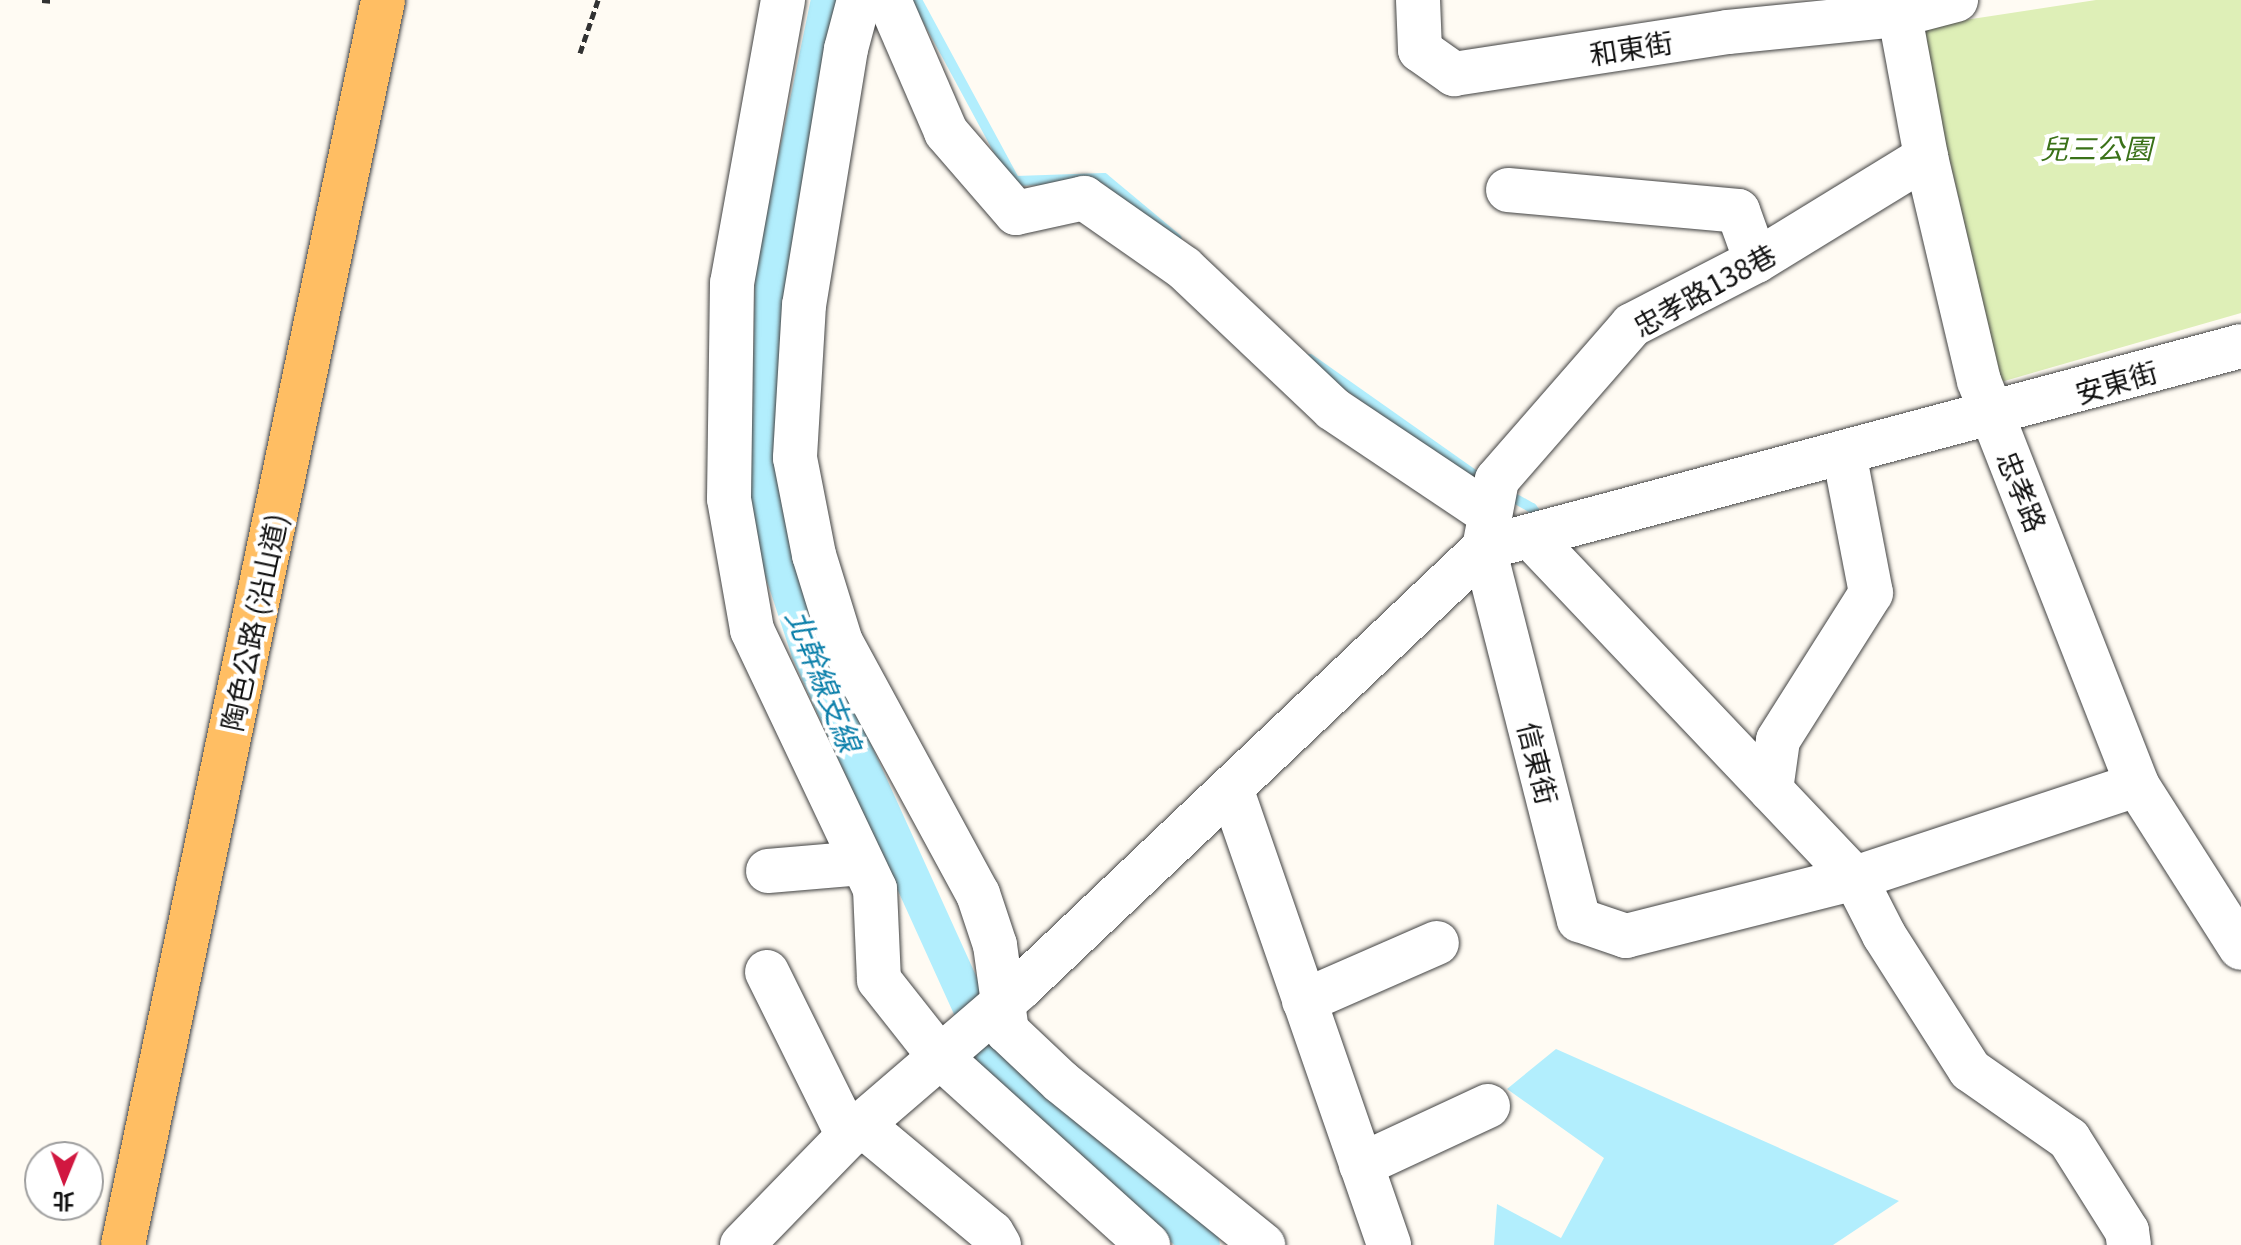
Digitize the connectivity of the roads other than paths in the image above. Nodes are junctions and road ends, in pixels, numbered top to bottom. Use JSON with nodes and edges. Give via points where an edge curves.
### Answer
{"nodes":[{"id":1,"x":383,"y":0,"type":"edge"},
{"id":2,"x":783,"y":0,"type":"edge"},
{"id":3,"x":859,"y":0,"type":"edge"},
{"id":4,"x":889,"y":0,"type":"edge"},
{"id":5,"x":1418,"y":0,"type":"edge"},
{"id":6,"x":1956,"y":0,"type":"edge"},
{"id":7,"x":1898,"y":8,"type":"edge"},
{"id":8,"x":1728,"y":16,"type":"edge"},
{"id":9,"x":1926,"y":157,"type":"junction"},
{"id":10,"x":1508,"y":190,"type":"dead end"},
{"id":11,"x":1756,"y":261,"type":"junction"},
{"id":12,"x":2241,"y":346,"type":"edge"},
{"id":13,"x":1991,"y":413,"type":"junction"},
{"id":14,"x":1844,"y":453,"type":"junction"},
{"id":15,"x":1487,"y":531,"type":"junction"},
{"id":16,"x":1530,"y":536,"type":"junction"},
{"id":17,"x":2137,"y":785,"type":"junction"},
{"id":18,"x":1771,"y":790,"type":"junction"},
{"id":19,"x":1232,"y":791,"type":"junction"},
{"id":20,"x":862,"y":863,"type":"junction"},
{"id":21,"x":768,"y":871,"type":"dead end"},
{"id":22,"x":1855,"y":878,"type":"junction"},
{"id":23,"x":1437,"y":943,"type":"dead end"},
{"id":24,"x":2241,"y":948,"type":"edge"},
{"id":25,"x":767,"y":972,"type":"dead end"},
{"id":26,"x":1304,"y":1001,"type":"junction"},
{"id":27,"x":973,"y":1028,"type":"junction"},
{"id":28,"x":1488,"y":1106,"type":"dead end"},
{"id":29,"x":854,"y":1130,"type":"junction"},
{"id":30,"x":1361,"y":1165,"type":"junction"},
{"id":31,"x":123,"y":1245,"type":"edge"},
{"id":32,"x":742,"y":1245,"type":"edge"},
{"id":33,"x":999,"y":1245,"type":"edge"},
{"id":34,"x":1148,"y":1245,"type":"edge"},
{"id":35,"x":1263,"y":1245,"type":"edge"},
{"id":36,"x":1389,"y":1245,"type":"edge"},
{"id":37,"x":2129,"y":1245,"type":"edge"}],
"edges":[{"from":1,"to":31,"type":"main road","name":"陶色公路 (沿山道)"},
{"from":2,"to":20,"type":"street","via":[[732,283],[729,499],[752,630]]},
{"from":3,"to":27,"type":"street","via":[[846,49],[804,305],[795,458],[814,555],[841,642],[978,894],[995,945]]},
{"from":4,"to":15,"type":"street","via":[[946,132],[1016,213],[1084,198],[1184,268],[1333,409]]},
{"from":5,"to":8,"type":"street","name":"和東街","via":[[1420,50],[1454,74]]},
{"from":6,"to":7,"type":"street","name":"和東街"},
{"from":7,"to":8,"type":"street","name":"和東街"},
{"from":7,"to":9,"type":"street","name":"忠孝路"},
{"from":9,"to":11,"type":"street","name":"忠孝路138巷"},
{"from":9,"to":13,"type":"street","name":"忠孝路"},
{"from":10,"to":11,"type":"street","via":[[1738,211]]},
{"from":11,"to":15,"type":"street","name":"忠孝路138巷","via":[[1632,325],[1497,480]]},
{"from":12,"to":13,"type":"street","name":"安東街"},
{"from":13,"to":14,"type":"street"},
{"from":13,"to":17,"type":"street","name":"忠孝路"},
{"from":14,"to":16,"type":"street"},
{"from":14,"to":18,"type":"street","via":[[1871,593],[1778,740]]},
{"from":15,"to":16,"type":"street"},
{"from":15,"to":19,"type":"street"},
{"from":15,"to":22,"type":"street","name":"信東街","via":[[1579,920],[1626,936]]},
{"from":16,"to":18,"type":"street"},
{"from":17,"to":22,"type":"street","name":"信東街"},
{"from":17,"to":24,"type":"street","name":"忠孝路"},
{"from":18,"to":22,"type":"street"},
{"from":19,"to":26,"type":"street"},
{"from":19,"to":27,"type":"street"},
{"from":20,"to":21,"type":"street"},
{"from":20,"to":27,"type":"street","via":[[875,889],[879,980]]},
{"from":22,"to":37,"type":"street","via":[[1884,935],[1970,1070],[2069,1139],[2127,1231]]},
{"from":23,"to":26,"type":"street"},
{"from":25,"to":29,"type":"street"},
{"from":26,"to":30,"type":"street"},
{"from":27,"to":29,"type":"street"},
{"from":27,"to":34,"type":"street"},
{"from":27,"to":35,"type":"street","via":[[1007,1031],[1061,1082]]},
{"from":28,"to":30,"type":"street"},
{"from":29,"to":32,"type":"street"},
{"from":29,"to":33,"type":"street","via":[[992,1233]]},
{"from":30,"to":36,"type":"street"}]}
